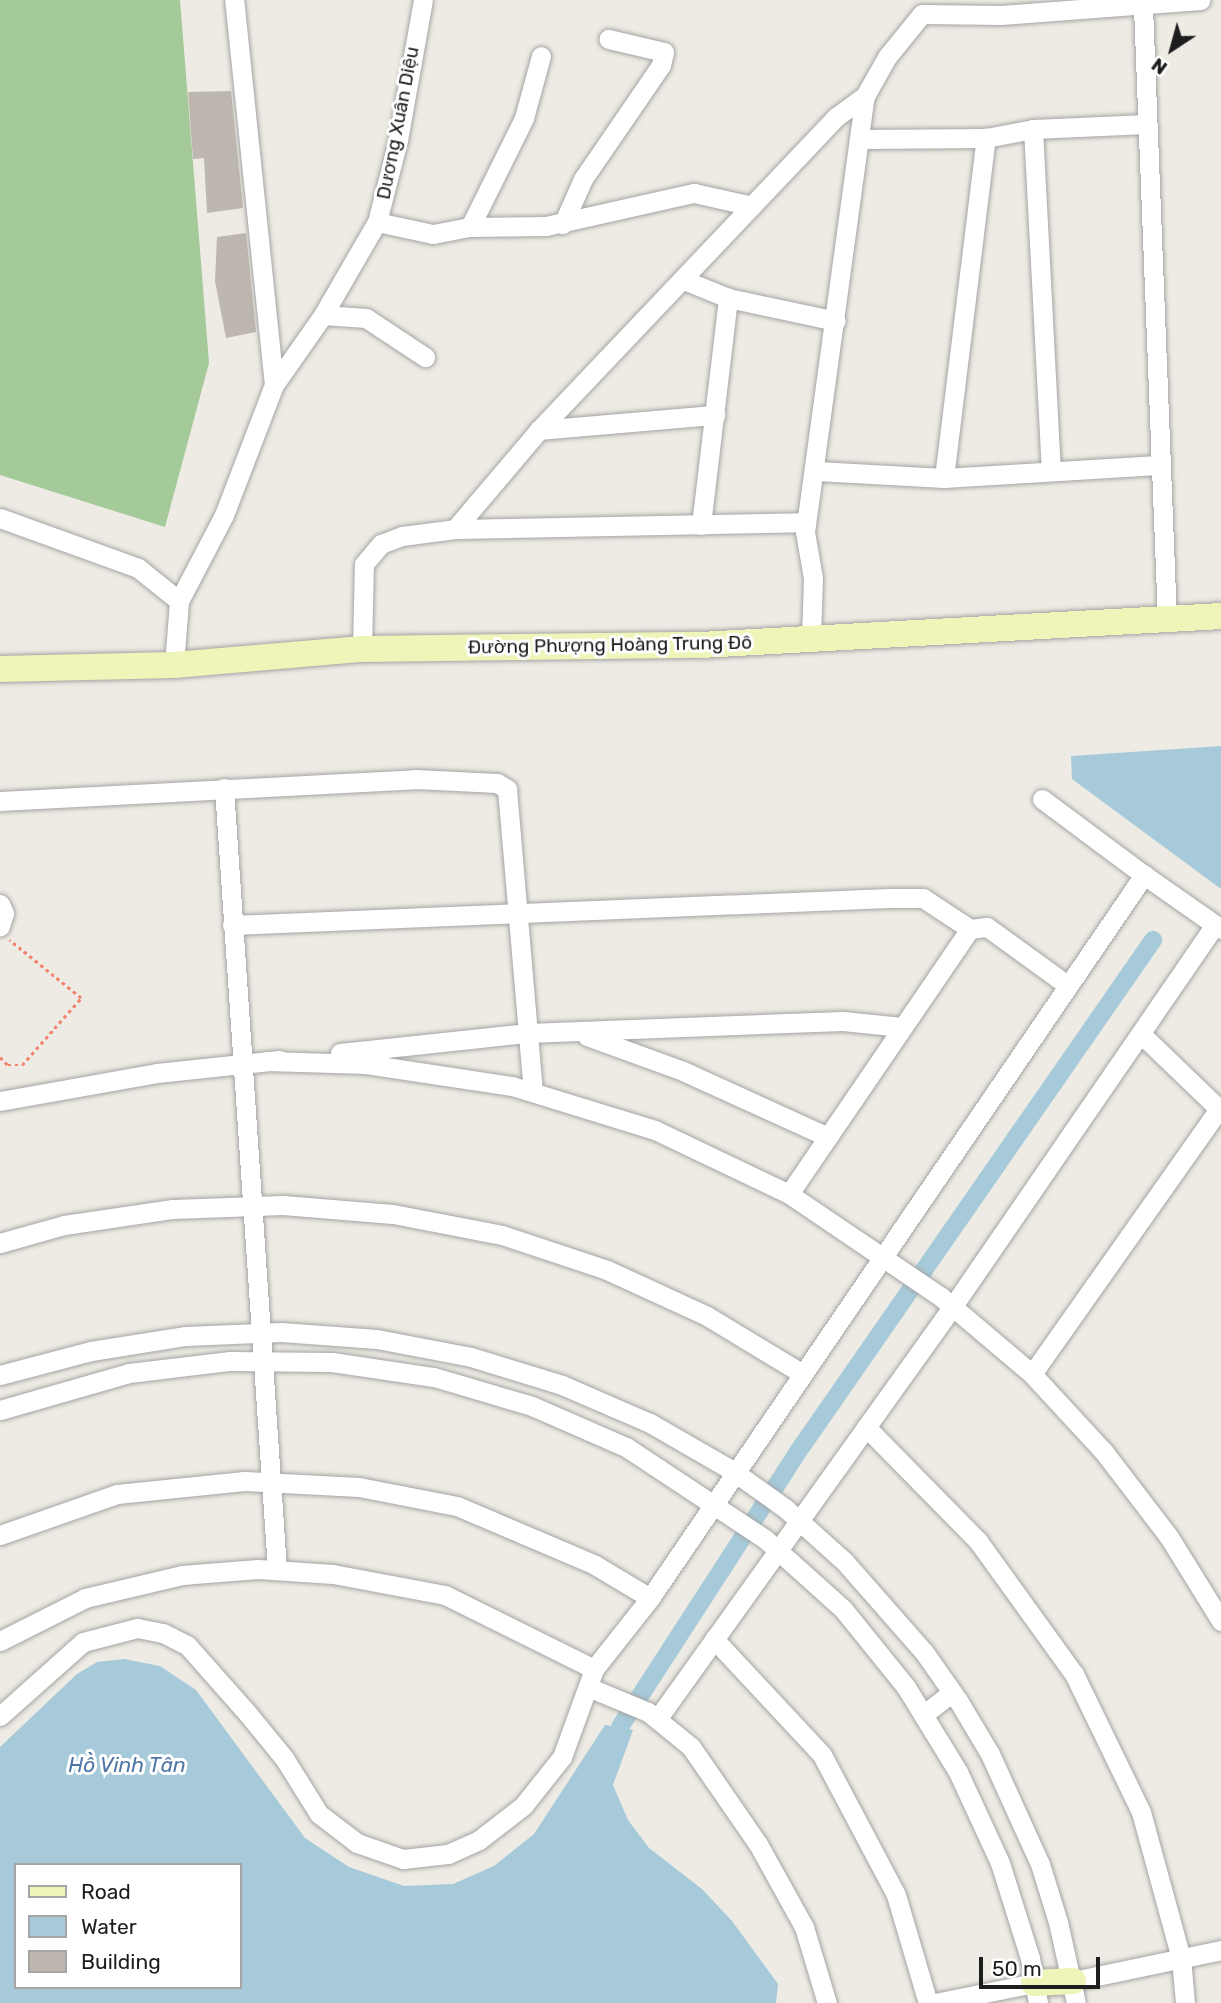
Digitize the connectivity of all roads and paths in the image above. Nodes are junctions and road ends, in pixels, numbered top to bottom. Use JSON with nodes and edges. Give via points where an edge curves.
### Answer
{"nodes":[{"id":1,"x":234,"y":0,"type":"edge"},
{"id":2,"x":423,"y":0,"type":"edge"},
{"id":3,"x":1200,"y":0,"type":"edge"},
{"id":4,"x":1143,"y":6,"type":"junction"},
{"id":5,"x":920,"y":7,"type":"edge"},
{"id":6,"x":1000,"y":8,"type":"edge"},
{"id":7,"x":609,"y":39,"type":"dead end"},
{"id":8,"x":541,"y":56,"type":"dead end"},
{"id":9,"x":865,"y":96,"type":"junction"},
{"id":10,"x":1147,"y":124,"type":"junction"},
{"id":11,"x":1033,"y":130,"type":"junction"},
{"id":12,"x":985,"y":138,"type":"junction"},
{"id":13,"x":861,"y":139,"type":"junction"},
{"id":14,"x":752,"y":206,"type":"junction"},
{"id":15,"x":377,"y":222,"type":"junction"},
{"id":16,"x":563,"y":224,"type":"junction"},
{"id":17,"x":470,"y":227,"type":"junction"},
{"id":18,"x":684,"y":280,"type":"junction"},
{"id":19,"x":728,"y":298,"type":"junction"},
{"id":20,"x":323,"y":315,"type":"junction"},
{"id":21,"x":836,"y":321,"type":"junction"},
{"id":22,"x":425,"y":357,"type":"dead end"},
{"id":23,"x":274,"y":385,"type":"junction"},
{"id":24,"x":715,"y":415,"type":"junction"},
{"id":25,"x":539,"y":430,"type":"junction"},
{"id":26,"x":1158,"y":465,"type":"junction"},
{"id":27,"x":817,"y":471,"type":"junction"},
{"id":28,"x":1051,"y":471,"type":"junction"},
{"id":29,"x":944,"y":478,"type":"junction"},
{"id":30,"x":0,"y":519,"type":"edge"},
{"id":31,"x":806,"y":522,"type":"junction"},
{"id":32,"x":701,"y":525,"type":"junction"},
{"id":33,"x":455,"y":529,"type":"junction"},
{"id":34,"x":179,"y":601,"type":"junction"},
{"id":35,"x":1221,"y":617,"type":"edge"},
{"id":36,"x":1167,"y":620,"type":"junction"},
{"id":37,"x":811,"y":638,"type":"junction"},
{"id":38,"x":362,"y":649,"type":"junction"},
{"id":39,"x":174,"y":665,"type":"junction"},
{"id":40,"x":0,"y":669,"type":"edge"},
{"id":41,"x":224,"y":788,"type":"junction"},
{"id":42,"x":1042,"y":799,"type":"dead end"},
{"id":43,"x":0,"y":801,"type":"edge"},
{"id":44,"x":1144,"y":875,"type":"junction"},
{"id":45,"x":0,"y":904,"type":"edge"},
{"id":46,"x":519,"y":914,"type":"junction"},
{"id":47,"x":232,"y":925,"type":"junction"},
{"id":48,"x":0,"y":926,"type":"edge"},
{"id":49,"x":1218,"y":928,"type":"edge"},
{"id":50,"x":970,"y":929,"type":"junction"},
{"id":51,"x":1,"y":933,"type":"edge"},
{"id":52,"x":1067,"y":985,"type":"junction"},
{"id":53,"x":902,"y":1027,"type":"junction"},
{"id":54,"x":572,"y":1032,"type":"junction"},
{"id":55,"x":528,"y":1033,"type":"junction"},
{"id":56,"x":1140,"y":1034,"type":"junction"},
{"id":57,"x":0,"y":1057,"type":"edge"},
{"id":58,"x":267,"y":1061,"type":"junction"},
{"id":59,"x":240,"y":1063,"type":"junction"},
{"id":60,"x":533,"y":1092,"type":"junction"},
{"id":61,"x":0,"y":1101,"type":"edge"},
{"id":62,"x":828,"y":1137,"type":"junction"},
{"id":63,"x":789,"y":1194,"type":"junction"},
{"id":64,"x":253,"y":1206,"type":"junction"},
{"id":65,"x":0,"y":1243,"type":"edge"},
{"id":66,"x":890,"y":1260,"type":"junction"},
{"id":67,"x":947,"y":1301,"type":"junction"},
{"id":68,"x":260,"y":1333,"type":"junction"},
{"id":69,"x":263,"y":1361,"type":"junction"},
{"id":70,"x":802,"y":1373,"type":"junction"},
{"id":71,"x":1032,"y":1374,"type":"junction"},
{"id":72,"x":0,"y":1376,"type":"edge"},
{"id":73,"x":0,"y":1410,"type":"edge"},
{"id":74,"x":866,"y":1427,"type":"junction"},
{"id":75,"x":733,"y":1471,"type":"junction"},
{"id":76,"x":272,"y":1483,"type":"junction"},
{"id":77,"x":713,"y":1501,"type":"junction"},
{"id":78,"x":793,"y":1514,"type":"junction"},
{"id":79,"x":0,"y":1535,"type":"edge"},
{"id":80,"x":772,"y":1545,"type":"junction"},
{"id":81,"x":276,"y":1570,"type":"junction"},
{"id":82,"x":650,"y":1598,"type":"junction"},
{"id":83,"x":1221,"y":1622,"type":"edge"},
{"id":84,"x":714,"y":1639,"type":"junction"},
{"id":85,"x":0,"y":1641,"type":"edge"},
{"id":86,"x":591,"y":1678,"type":"junction"},
{"id":87,"x":953,"y":1692,"type":"junction"},
{"id":88,"x":653,"y":1715,"type":"junction"},
{"id":89,"x":923,"y":1715,"type":"junction"},
{"id":90,"x":0,"y":1716,"type":"edge"},
{"id":91,"x":1221,"y":1950,"type":"edge"},
{"id":92,"x":1181,"y":1958,"type":"junction"},
{"id":93,"x":1074,"y":1992,"type":"edge"},
{"id":94,"x":1036,"y":1993,"type":"edge"},
{"id":95,"x":827,"y":2003,"type":"edge"},
{"id":96,"x":928,"y":2003,"type":"edge"},
{"id":97,"x":935,"y":2003,"type":"edge"},
{"id":98,"x":1185,"y":2003,"type":"edge"}],
"edges":[{"from":1,"to":23,"type":"street"},
{"from":2,"to":15,"type":"street","name":"Dương Xuân Diệu","via":[[398,140]]},
{"from":3,"to":4,"type":"street"},
{"from":4,"to":6,"type":"street"},
{"from":4,"to":10,"type":"street"},
{"from":5,"to":6,"type":"street"},
{"from":5,"to":9,"type":"street"},
{"from":7,"to":16,"type":"street","via":[[664,52],[661,65],[583,179]]},
{"from":8,"to":17,"type":"street","via":[[524,118]]},
{"from":9,"to":13,"type":"street"},
{"from":9,"to":14,"type":"street","via":[[836,117]]},
{"from":10,"to":11,"type":"street"},
{"from":10,"to":26,"type":"street"},
{"from":11,"to":12,"type":"street"},
{"from":11,"to":28,"type":"street"},
{"from":12,"to":13,"type":"street"},
{"from":12,"to":29,"type":"street"},
{"from":13,"to":21,"type":"street"},
{"from":14,"to":16,"type":"street","via":[[694,193]]},
{"from":14,"to":18,"type":"street"},
{"from":15,"to":17,"type":"street","via":[[433,234]]},
{"from":15,"to":20,"type":"street","name":"Dương Xuân Diệu"},
{"from":16,"to":17,"type":"street"},
{"from":18,"to":19,"type":"street"},
{"from":18,"to":25,"type":"street"},
{"from":19,"to":21,"type":"street"},
{"from":19,"to":24,"type":"street"},
{"from":20,"to":22,"type":"street","via":[[366,318]]},
{"from":20,"to":23,"type":"street","name":"Dương Xuân Diệu"},
{"from":21,"to":27,"type":"street"},
{"from":23,"to":34,"type":"street","via":[[224,515]]},
{"from":24,"to":25,"type":"street"},
{"from":24,"to":32,"type":"street"},
{"from":25,"to":33,"type":"street"},
{"from":26,"to":28,"type":"street"},
{"from":26,"to":36,"type":"street"},
{"from":27,"to":29,"type":"street"},
{"from":27,"to":31,"type":"street"},
{"from":28,"to":29,"type":"street"},
{"from":30,"to":34,"type":"street","via":[[138,568]]},
{"from":31,"to":32,"type":"street"},
{"from":31,"to":37,"type":"street","via":[[813,578]]},
{"from":32,"to":33,"type":"street"},
{"from":33,"to":38,"type":"street","via":[[402,536],[372,553],[362,578]]},
{"from":34,"to":39,"type":"street"},
{"from":35,"to":36,"type":"street","name":"Đường Phượng Hoàng Trung Đô"},
{"from":36,"to":37,"type":"street","name":"Đường Phượng Hoàng Trung Đô"},
{"from":37,"to":38,"type":"street","name":"Đường Phượng Hoàng Trung Đô","via":[[701,645]]},
{"from":38,"to":39,"type":"street","name":"Đường Phượng Hoàng Trung Đô"},
{"from":39,"to":40,"type":"street","name":"Đường Phượng Hoàng Trung Đô"},
{"from":41,"to":43,"type":"street"},
{"from":41,"to":46,"type":"street","via":[[415,779],[497,783],[507,789]]},
{"from":41,"to":47,"type":"street"},
{"from":42,"to":44,"type":"street"},
{"from":44,"to":49,"type":"street"},
{"from":44,"to":52,"type":"street"},
{"from":45,"to":48,"type":"street","via":[[4,914]]},
{"from":46,"to":47,"type":"street"},
{"from":46,"to":50,"type":"street","via":[[923,898]]},
{"from":46,"to":55,"type":"street"},
{"from":47,"to":59,"type":"street"},
{"from":49,"to":56,"type":"street"},
{"from":50,"to":52,"type":"street","via":[[988,928]]},
{"from":50,"to":53,"type":"street"},
{"from":51,"to":57,"type":"path","via":[[81,998],[22,1065],[8,1065]]},
{"from":52,"to":66,"type":"street"},
{"from":53,"to":54,"type":"street","via":[[843,1021]]},
{"from":53,"to":62,"type":"street"},
{"from":54,"to":55,"type":"street"},
{"from":54,"to":62,"type":"street","via":[[672,1067]]},
{"from":55,"to":58,"type":"street"},
{"from":55,"to":60,"type":"street"},
{"from":56,"to":67,"type":"street"},
{"from":56,"to":71,"type":"street","via":[[1219,1109]]},
{"from":58,"to":59,"type":"street"},
{"from":58,"to":60,"type":"street","via":[[415,1069]]},
{"from":59,"to":61,"type":"street"},
{"from":59,"to":64,"type":"street"},
{"from":60,"to":63,"type":"street","via":[[654,1130]]},
{"from":62,"to":63,"type":"street"},
{"from":63,"to":66,"type":"street"},
{"from":64,"to":65,"type":"street","via":[[173,1209],[64,1225]]},
{"from":64,"to":68,"type":"street"},
{"from":64,"to":70,"type":"street","via":[[393,1214],[502,1235],[619,1275],[707,1316]]},
{"from":66,"to":67,"type":"street"},
{"from":66,"to":70,"type":"street"},
{"from":67,"to":71,"type":"street"},
{"from":67,"to":74,"type":"street"},
{"from":68,"to":69,"type":"street"},
{"from":68,"to":72,"type":"street","via":[[186,1336],[91,1350]]},
{"from":68,"to":75,"type":"street","via":[[377,1339],[471,1357],[587,1396],[650,1423]]},
{"from":69,"to":73,"type":"street","via":[[129,1373]]},
{"from":69,"to":76,"type":"street"},
{"from":69,"to":77,"type":"street","via":[[332,1362],[433,1377],[532,1406],[625,1447]]},
{"from":70,"to":75,"type":"street"},
{"from":71,"to":83,"type":"street","via":[[1121,1473],[1169,1537]]},
{"from":74,"to":78,"type":"street"},
{"from":74,"to":92,"type":"street","via":[[978,1541],[1074,1674],[1141,1812]]},
{"from":75,"to":77,"type":"street"},
{"from":75,"to":78,"type":"street"},
{"from":76,"to":79,"type":"street","via":[[117,1494]]},
{"from":76,"to":81,"type":"street"},
{"from":76,"to":82,"type":"street","via":[[359,1487],[457,1506],[595,1565]]},
{"from":77,"to":80,"type":"street"},
{"from":77,"to":82,"type":"street"},
{"from":78,"to":80,"type":"street"},
{"from":78,"to":87,"type":"street","via":[[886,1605]]},
{"from":80,"to":84,"type":"street"},
{"from":80,"to":89,"type":"street","via":[[843,1609]]},
{"from":81,"to":85,"type":"street","via":[[182,1575],[85,1598]]},
{"from":81,"to":86,"type":"street","via":[[332,1574],[445,1595]]},
{"from":82,"to":86,"type":"street"},
{"from":84,"to":88,"type":"street"},
{"from":84,"to":96,"type":"street","via":[[822,1755],[896,1895]]},
{"from":86,"to":88,"type":"street","via":[[608,1697]]},
{"from":86,"to":90,"type":"street","via":[[562,1757],[523,1806],[478,1840],[448,1854],[403,1858],[357,1843],[318,1814],[284,1758],[248,1714],[187,1645],[163,1633],[137,1628],[83,1642]]},
{"from":87,"to":89,"type":"street"},
{"from":87,"to":93,"type":"street","via":[[1017,1808],[1047,1887]]},
{"from":88,"to":95,"type":"street","via":[[691,1747],[758,1844],[804,1927]]},
{"from":89,"to":94,"type":"street","via":[[958,1772],[1000,1863]]},
{"from":91,"to":92,"type":"street"},
{"from":92,"to":93,"type":"street"},
{"from":92,"to":98,"type":"street"},
{"from":93,"to":94,"type":"street"},
{"from":94,"to":97,"type":"street"}]}
